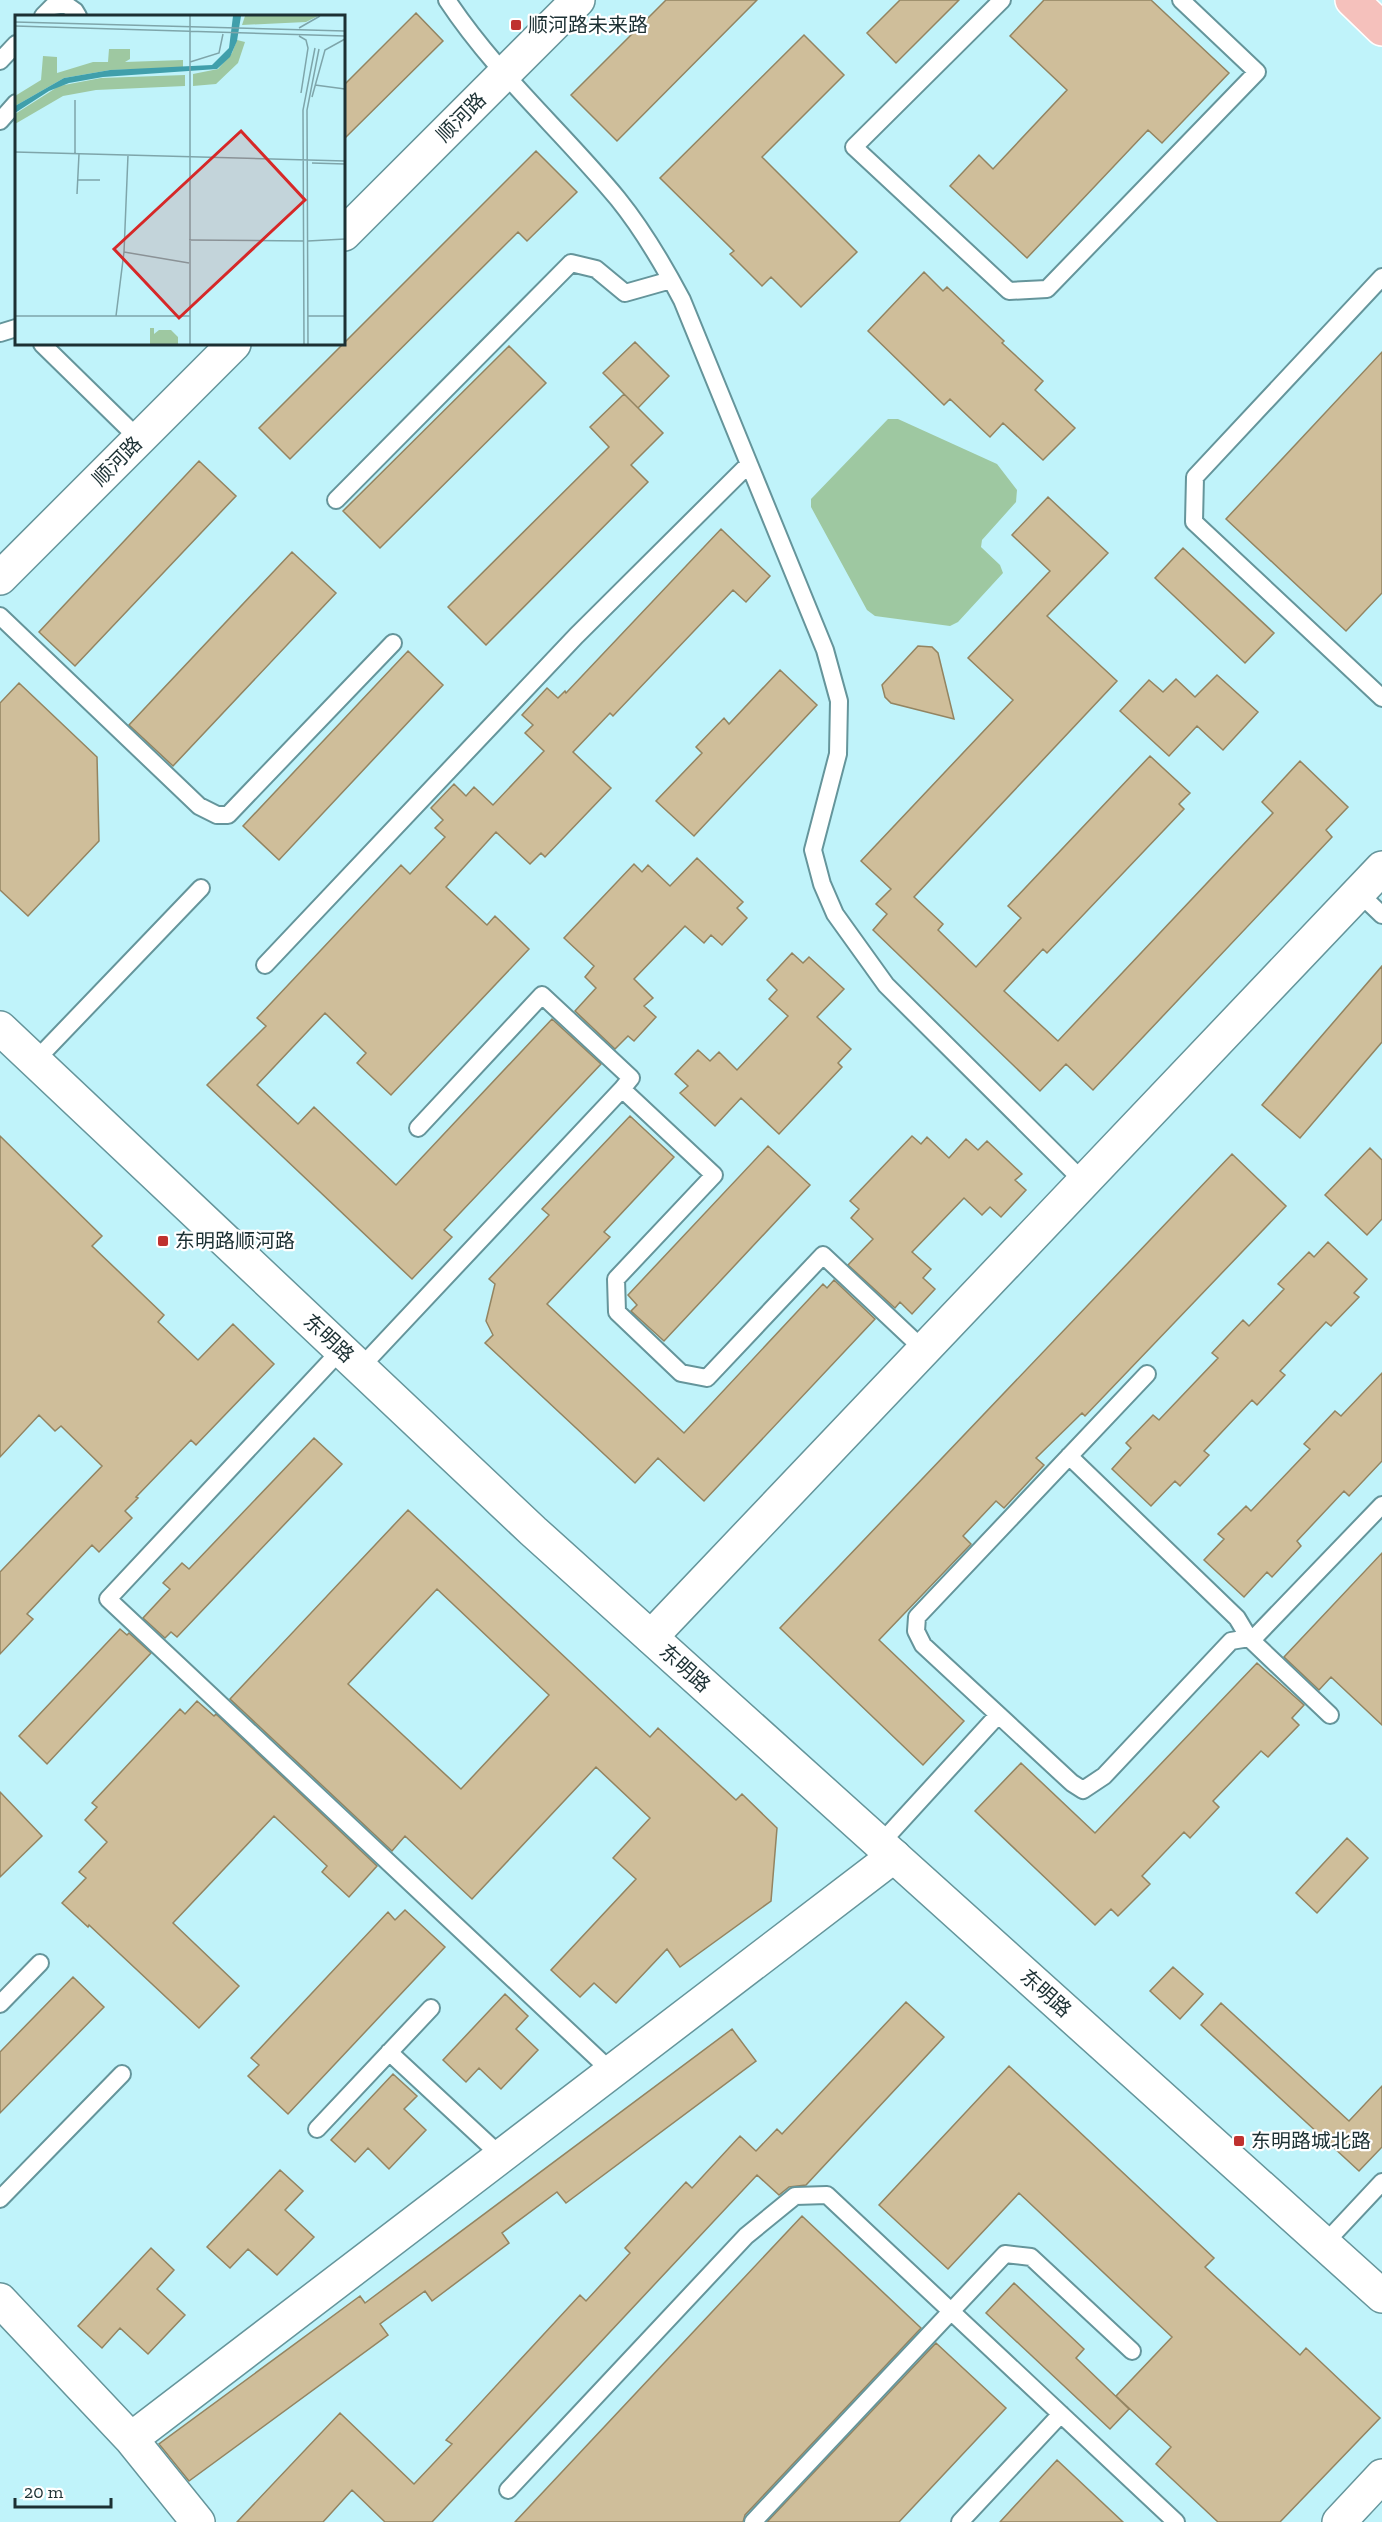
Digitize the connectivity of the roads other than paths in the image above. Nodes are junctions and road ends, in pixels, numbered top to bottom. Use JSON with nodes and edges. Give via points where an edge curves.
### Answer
{"nodes":[{"id":1,"x":447,"y":0,"type":"edge"},
{"id":2,"x":578,"y":0,"type":"edge"},
{"id":3,"x":1002,"y":0,"type":"edge"},
{"id":4,"x":1181,"y":0,"type":"edge"},
{"id":5,"x":1352,"y":0,"type":"edge"},
{"id":6,"x":44,"y":15,"type":"edge"},
{"id":7,"x":77,"y":15,"type":"edge"},
{"id":8,"x":1382,"y":29,"type":"edge"},
{"id":9,"x":15,"y":45,"type":"edge"},
{"id":10,"x":0,"y":61,"type":"edge"},
{"id":11,"x":503,"y":75,"type":"junction"},
{"id":12,"x":15,"y":105,"type":"edge"},
{"id":13,"x":0,"y":121,"type":"edge"},
{"id":14,"x":345,"y":233,"type":"edge"},
{"id":15,"x":1382,"y":277,"type":"edge"},
{"id":16,"x":671,"y":280,"type":"junction"},
{"id":17,"x":15,"y":328,"type":"edge"},
{"id":18,"x":0,"y":333,"type":"edge"},
{"id":19,"x":43,"y":345,"type":"edge"},
{"id":20,"x":233,"y":345,"type":"edge"},
{"id":21,"x":139,"y":439,"type":"junction"},
{"id":22,"x":749,"y":464,"type":"junction"},
{"id":23,"x":336,"y":500,"type":"dead end"},
{"id":24,"x":0,"y":578,"type":"edge"},
{"id":25,"x":0,"y":616,"type":"edge"},
{"id":26,"x":393,"y":643,"type":"dead end"},
{"id":27,"x":1382,"y":698,"type":"edge"},
{"id":28,"x":1382,"y":868,"type":"edge"},
{"id":29,"x":201,"y":888,"type":"dead end"},
{"id":30,"x":1370,"y":904,"type":"edge"},
{"id":31,"x":265,"y":965,"type":"dead end"},
{"id":32,"x":0,"y":1028,"type":"edge"},
{"id":33,"x":35,"y":1061,"type":"junction"},
{"id":34,"x":622,"y":1089,"type":"junction"},
{"id":35,"x":418,"y":1128,"type":"dead end"},
{"id":36,"x":1084,"y":1182,"type":"junction"},
{"id":37,"x":924,"y":1350,"type":"junction"},
{"id":38,"x":351,"y":1359,"type":"junction"},
{"id":39,"x":1147,"y":1374,"type":"dead end"},
{"id":40,"x":1069,"y":1456,"type":"junction"},
{"id":41,"x":1382,"y":1505,"type":"edge"},
{"id":42,"x":651,"y":1637,"type":"junction"},
{"id":43,"x":1251,"y":1639,"type":"junction"},
{"id":44,"x":999,"y":1715,"type":"junction"},
{"id":45,"x":1330,"y":1715,"type":"dead end"},
{"id":46,"x":887,"y":1850,"type":"junction"},
{"id":47,"x":40,"y":1963,"type":"dead end"},
{"id":48,"x":0,"y":2004,"type":"edge"},
{"id":49,"x":431,"y":2008,"type":"dead end"},
{"id":50,"x":389,"y":2052,"type":"junction"},
{"id":51,"x":612,"y":2072,"type":"junction"},
{"id":52,"x":122,"y":2074,"type":"dead end"},
{"id":53,"x":317,"y":2129,"type":"dead end"},
{"id":54,"x":501,"y":2157,"type":"junction"},
{"id":55,"x":1382,"y":2182,"type":"edge"},
{"id":56,"x":0,"y":2199,"type":"edge"},
{"id":57,"x":1324,"y":2244,"type":"junction"},
{"id":58,"x":1382,"y":2296,"type":"edge"},
{"id":59,"x":0,"y":2300,"type":"edge"},
{"id":60,"x":951,"y":2311,"type":"junction"},
{"id":61,"x":1132,"y":2351,"type":"dead end"},
{"id":62,"x":1061,"y":2414,"type":"junction"},
{"id":63,"x":131,"y":2439,"type":"junction"},
{"id":64,"x":1382,"y":2476,"type":"edge"},
{"id":65,"x":508,"y":2490,"type":"dead end"},
{"id":66,"x":198,"y":2522,"type":"edge"},
{"id":67,"x":753,"y":2522,"type":"edge"},
{"id":68,"x":960,"y":2522,"type":"edge"},
{"id":69,"x":1176,"y":2522,"type":"edge"},
{"id":70,"x":1339,"y":2522,"type":"edge"}],
"edges":[{"from":1,"to":11,"type":"lane"},
{"from":2,"to":11,"type":"street","name":"顺河路"},
{"from":3,"to":4,"type":"lane","via":[[854,147],[1009,291],[1022,292],[1047,289],[1257,72]]},
{"from":5,"to":8,"type":"main road"},
{"from":6,"to":7,"type":"lane","via":[[53,6],[65,4]]},
{"from":9,"to":10,"type":"lane"},
{"from":11,"to":14,"type":"street","name":"顺河路"},
{"from":11,"to":16,"type":"lane","via":[[618,199],[658,254]]},
{"from":12,"to":13,"type":"lane"},
{"from":15,"to":27,"type":"lane","via":[[1196,477],[1194,522]]},
{"from":16,"to":22,"type":"lane"},
{"from":16,"to":23,"type":"lane","via":[[625,293],[596,269],[571,263]]},
{"from":17,"to":18,"type":"lane"},
{"from":19,"to":21,"type":"lane"},
{"from":20,"to":21,"type":"street","name":"顺河路"},
{"from":21,"to":24,"type":"street","name":"顺河路"},
{"from":22,"to":31,"type":"lane","via":[[576,636]]},
{"from":22,"to":36,"type":"lane","via":[[825,650],[839,701],[837,754],[813,850],[822,884],[836,914],[886,985]]},
{"from":25,"to":26,"type":"lane","via":[[200,806],[218,815],[228,814]]},
{"from":28,"to":30,"type":"street"},
{"from":29,"to":33,"type":"lane"},
{"from":30,"to":36,"type":"street"},
{"from":32,"to":33,"type":"street","name":"东明路"},
{"from":33,"to":38,"type":"street","name":"东明路"},
{"from":34,"to":35,"type":"lane","via":[[632,1078],[542,995]]},
{"from":34,"to":37,"type":"lane","via":[[714,1175],[616,1279],[617,1312],[681,1372],[707,1378],[823,1255]]},
{"from":34,"to":38,"type":"lane"},
{"from":36,"to":37,"type":"street"},
{"from":37,"to":42,"type":"street"},
{"from":38,"to":42,"type":"street","name":"东明路","via":[[533,1532]]},
{"from":38,"to":51,"type":"lane","via":[[108,1599]]},
{"from":39,"to":40,"type":"lane"},
{"from":40,"to":43,"type":"lane","via":[[1237,1618]]},
{"from":40,"to":44,"type":"lane","via":[[917,1617],[916,1631],[924,1645]]},
{"from":41,"to":43,"type":"lane"},
{"from":42,"to":46,"type":"street","name":"东明路"},
{"from":43,"to":44,"type":"lane","via":[[1231,1641],[1104,1776],[1083,1790]]},
{"from":43,"to":45,"type":"lane"},
{"from":44,"to":46,"type":"lane"},
{"from":46,"to":51,"type":"street"},
{"from":46,"to":57,"type":"street","name":"东明路"},
{"from":47,"to":48,"type":"lane"},
{"from":49,"to":50,"type":"lane"},
{"from":50,"to":53,"type":"lane"},
{"from":50,"to":54,"type":"lane"},
{"from":51,"to":54,"type":"street"},
{"from":52,"to":56,"type":"lane"},
{"from":54,"to":63,"type":"street"},
{"from":55,"to":57,"type":"lane"},
{"from":57,"to":58,"type":"street","name":"东明路"},
{"from":59,"to":63,"type":"street"},
{"from":60,"to":61,"type":"lane","via":[[1005,2254],[1031,2257]]},
{"from":60,"to":62,"type":"lane"},
{"from":60,"to":65,"type":"lane","via":[[828,2195],[795,2196],[746,2236]]},
{"from":60,"to":67,"type":"lane"},
{"from":62,"to":68,"type":"lane"},
{"from":62,"to":69,"type":"lane"},
{"from":63,"to":66,"type":"street"},
{"from":64,"to":70,"type":"street"}]}
